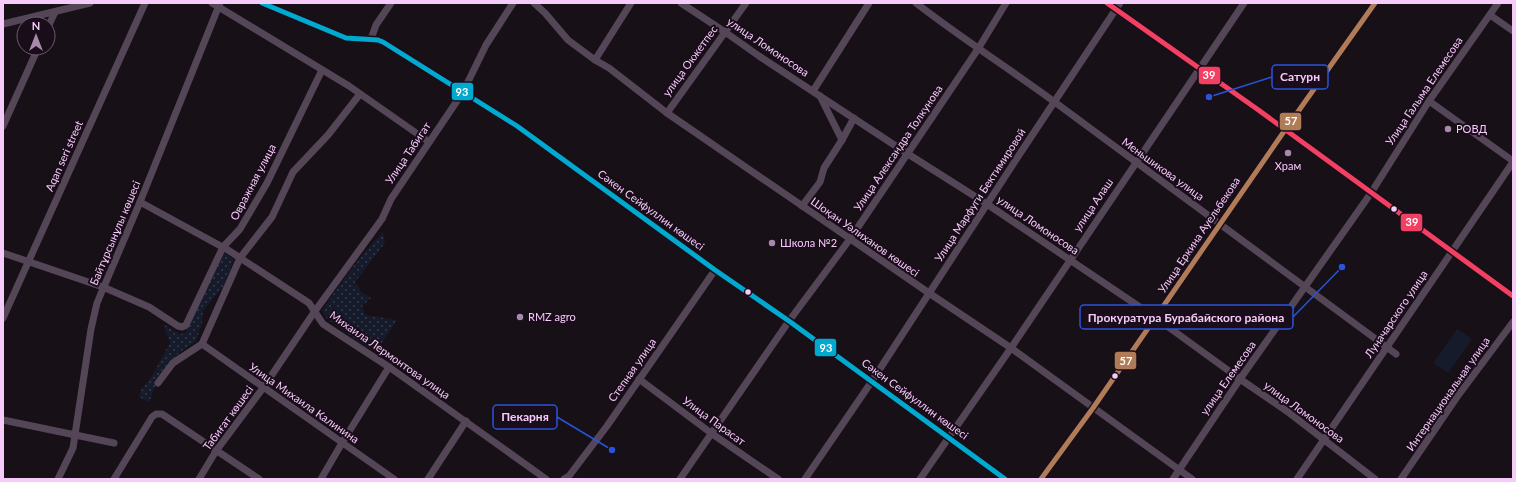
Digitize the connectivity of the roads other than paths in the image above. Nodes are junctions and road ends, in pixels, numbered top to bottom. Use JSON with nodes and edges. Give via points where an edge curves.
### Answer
{"nodes":[{"id":1,"x":90,"y":3,"type":"edge"},
{"id":2,"x":145,"y":3,"type":"edge"},
{"id":3,"x":212,"y":3,"type":"edge"},
{"id":4,"x":262,"y":3,"type":"edge"},
{"id":5,"x":392,"y":3,"type":"edge"},
{"id":6,"x":513,"y":3,"type":"edge"},
{"id":7,"x":534,"y":3,"type":"edge"},
{"id":8,"x":631,"y":3,"type":"edge"},
{"id":9,"x":681,"y":3,"type":"edge"},
{"id":10,"x":746,"y":3,"type":"edge"},
{"id":11,"x":869,"y":3,"type":"edge"},
{"id":12,"x":916,"y":3,"type":"edge"},
{"id":13,"x":1006,"y":3,"type":"edge"},
{"id":14,"x":1107,"y":3,"type":"edge"},
{"id":15,"x":1244,"y":3,"type":"edge"},
{"id":16,"x":1375,"y":3,"type":"edge"},
{"id":17,"x":1498,"y":3,"type":"edge"},
{"id":18,"x":219,"y":5,"type":"edge"},
{"id":19,"x":1118,"y":6,"type":"edge"},
{"id":20,"x":55,"y":12,"type":"junction"},
{"id":21,"x":1490,"y":15,"type":"junction"},
{"id":22,"x":53,"y":16,"type":"edge"},
{"id":23,"x":3,"y":24,"type":"edge"},
{"id":24,"x":1513,"y":31,"type":"edge"},
{"id":25,"x":725,"y":32,"type":"junction"},
{"id":26,"x":371,"y":39,"type":"junction"},
{"id":27,"x":978,"y":49,"type":"junction"},
{"id":28,"x":34,"y":56,"type":"edge"},
{"id":29,"x":595,"y":60,"type":"junction"},
{"id":30,"x":1201,"y":68,"type":"junction"},
{"id":31,"x":322,"y":70,"type":"junction"},
{"id":32,"x":813,"y":91,"type":"junction"},
{"id":33,"x":463,"y":92,"type":"junction"},
{"id":34,"x":360,"y":94,"type":"junction"},
{"id":35,"x":820,"y":96,"type":"junction"},
{"id":36,"x":1429,"y":101,"type":"junction"},
{"id":37,"x":1055,"y":102,"type":"junction"},
{"id":38,"x":667,"y":113,"type":"junction"},
{"id":39,"x":854,"y":118,"type":"junction"},
{"id":40,"x":3,"y":126,"type":"edge"},
{"id":41,"x":1285,"y":130,"type":"junction"},
{"id":42,"x":842,"y":140,"type":"junction"},
{"id":43,"x":429,"y":142,"type":"junction"},
{"id":44,"x":908,"y":154,"type":"junction"},
{"id":45,"x":1513,"y":161,"type":"edge"},
{"id":46,"x":1136,"y":162,"type":"junction"},
{"id":47,"x":1371,"y":193,"type":"junction"},
{"id":48,"x":140,"y":202,"type":"junction"},
{"id":49,"x":987,"y":204,"type":"junction"},
{"id":50,"x":802,"y":206,"type":"junction"},
{"id":51,"x":1221,"y":224,"type":"junction"},
{"id":52,"x":850,"y":239,"type":"junction"},
{"id":53,"x":223,"y":247,"type":"junction"},
{"id":54,"x":1452,"y":251,"type":"junction"},
{"id":55,"x":3,"y":253,"type":"edge"},
{"id":56,"x":240,"y":258,"type":"junction"},
{"id":57,"x":1070,"y":259,"type":"junction"},
{"id":58,"x":28,"y":262,"type":"junction"},
{"id":59,"x":715,"y":270,"type":"junction"},
{"id":60,"x":104,"y":287,"type":"junction"},
{"id":61,"x":1306,"y":287,"type":"junction"},
{"id":62,"x":929,"y":293,"type":"junction"},
{"id":63,"x":1513,"y":296,"type":"edge"},
{"id":64,"x":315,"y":311,"type":"junction"},
{"id":65,"x":3,"y":318,"type":"edge"},
{"id":66,"x":1156,"y":318,"type":"junction"},
{"id":67,"x":789,"y":320,"type":"junction"},
{"id":68,"x":1513,"y":322,"type":"edge"},
{"id":69,"x":202,"y":344,"type":"junction"},
{"id":70,"x":1387,"y":347,"type":"junction"},
{"id":71,"x":1011,"y":348,"type":"junction"},
{"id":72,"x":1396,"y":354,"type":"dead end"},
{"id":73,"x":389,"y":367,"type":"junction"},
{"id":74,"x":1240,"y":379,"type":"junction"},
{"id":75,"x":639,"y":380,"type":"junction"},
{"id":76,"x":872,"y":381,"type":"junction"},
{"id":77,"x":158,"y":383,"type":"dead end"},
{"id":78,"x":263,"y":388,"type":"junction"},
{"id":79,"x":1093,"y":408,"type":"junction"},
{"id":80,"x":3,"y":420,"type":"edge"},
{"id":81,"x":466,"y":421,"type":"junction"},
{"id":82,"x":711,"y":433,"type":"junction"},
{"id":83,"x":75,"y":435,"type":"junction"},
{"id":84,"x":949,"y":437,"type":"junction"},
{"id":85,"x":1324,"y":440,"type":"junction"},
{"id":86,"x":114,"y":443,"type":"dead end"},
{"id":87,"x":342,"y":443,"type":"junction"},
{"id":88,"x":216,"y":451,"type":"junction"},
{"id":89,"x":1180,"y":469,"type":"junction"},
{"id":90,"x":58,"y":479,"type":"edge"},
{"id":91,"x":114,"y":479,"type":"edge"},
{"id":92,"x":199,"y":479,"type":"edge"},
{"id":93,"x":259,"y":479,"type":"edge"},
{"id":94,"x":321,"y":479,"type":"edge"},
{"id":95,"x":394,"y":479,"type":"edge"},
{"id":96,"x":428,"y":479,"type":"edge"},
{"id":97,"x":546,"y":479,"type":"edge"},
{"id":98,"x":564,"y":479,"type":"edge"},
{"id":99,"x":680,"y":479,"type":"edge"},
{"id":100,"x":778,"y":479,"type":"edge"},
{"id":101,"x":804,"y":479,"type":"edge"},
{"id":102,"x":920,"y":479,"type":"edge"},
{"id":103,"x":1005,"y":479,"type":"edge"},
{"id":104,"x":1041,"y":479,"type":"edge"},
{"id":105,"x":1173,"y":479,"type":"edge"},
{"id":106,"x":1192,"y":479,"type":"edge"},
{"id":107,"x":1297,"y":479,"type":"edge"},
{"id":108,"x":1374,"y":479,"type":"edge"},
{"id":109,"x":1402,"y":479,"type":"edge"}],
"edges":[{"from":1,"to":20,"type":"street"},
{"from":2,"to":58,"type":"street","name":"Aqan seri street"},
{"from":3,"to":18,"type":"street"},
{"from":4,"to":26,"type":"street","name":"Сәкен Сейфуллин көшесі","via":[[346,38]]},
{"from":5,"to":26,"type":"street","via":[[376,25]]},
{"from":6,"to":33,"type":"street","name":"Улица Табигат","via":[[486,45]]},
{"from":7,"to":29,"type":"street","name":"Шоқан Уәлиханов көшесі","via":[[568,40]]},
{"from":8,"to":29,"type":"street"},
{"from":9,"to":25,"type":"street","name":"улица Ломоносова"},
{"from":10,"to":25,"type":"street","name":"улица Окжетпес"},
{"from":11,"to":32,"type":"street"},
{"from":12,"to":27,"type":"street","name":"Меньшикова улица"},
{"from":13,"to":27,"type":"street","name":"Улица Александра Толкунова"},
{"from":14,"to":19,"type":"street"},
{"from":15,"to":30,"type":"street","name":"улица Алаш"},
{"from":16,"to":41,"type":"street","name":"Улица Еркина Ауельбекова"},
{"from":17,"to":21,"type":"street","name":"Улица Галыма Елемесова"},
{"from":18,"to":31,"type":"street"},
{"from":18,"to":48,"type":"street","name":"Байтұрсынұлы көшесі"},
{"from":19,"to":30,"type":"street"},
{"from":19,"to":37,"type":"street","name":"Улица Марфуги Бектимировой"},
{"from":20,"to":22,"type":"street"},
{"from":20,"to":23,"type":"street"},
{"from":21,"to":24,"type":"street"},
{"from":21,"to":36,"type":"street","name":"Улица Галыма Елемесова"},
{"from":25,"to":32,"type":"street","name":"улица Ломоносова"},
{"from":25,"to":38,"type":"street","name":"улица Окжетпес"},
{"from":26,"to":33,"type":"street","name":"Сәкен Сейфуллин көшесі","via":[[383,42]]},
{"from":27,"to":37,"type":"street","name":"Меньшикова улица"},
{"from":27,"to":44,"type":"street","name":"Улица Александра Толкунова"},
{"from":28,"to":40,"type":"street"},
{"from":29,"to":38,"type":"street","name":"Шоқан Уәлиханов көшесі"},
{"from":30,"to":41,"type":"street"},
{"from":30,"to":46,"type":"street","name":"улица Алаш"},
{"from":31,"to":34,"type":"street"},
{"from":31,"to":53,"type":"street","name":"Овражная улица","via":[[267,183],[240,228]]},
{"from":32,"to":35,"type":"street","name":"улица Ломоносова"},
{"from":33,"to":43,"type":"street","name":"Улица Табигат"},
{"from":33,"to":59,"type":"street","name":"Сәкен Сейфуллин көшесі","via":[[517,126]]},
{"from":34,"to":43,"type":"street"},
{"from":34,"to":56,"type":"street","via":[[328,135],[293,172],[272,218]]},
{"from":35,"to":39,"type":"street","name":"улица Ломоносова"},
{"from":35,"to":42,"type":"street"},
{"from":36,"to":45,"type":"street"},
{"from":36,"to":47,"type":"street","name":"Улица Галыма Елемесова"},
{"from":37,"to":46,"type":"street","name":"Меньшикова улица"},
{"from":37,"to":49,"type":"street","name":"Улица Марфуги Бектимировой"},
{"from":38,"to":50,"type":"street","name":"Шоқан Уәлиханов көшесі"},
{"from":39,"to":42,"type":"street"},
{"from":39,"to":44,"type":"street","name":"улица Ломоносова"},
{"from":41,"to":47,"type":"street"},
{"from":41,"to":51,"type":"street","name":"Улица Еркина Ауельбекова"},
{"from":42,"to":50,"type":"street","via":[[824,168],[820,182]]},
{"from":43,"to":64,"type":"street","name":"Улица Табигат","via":[[391,199],[382,219]]},
{"from":44,"to":49,"type":"street","name":"улица Ломоносова"},
{"from":44,"to":52,"type":"street","name":"Улица Александра Толкунова"},
{"from":45,"to":54,"type":"street","name":"Луначарского улица"},
{"from":46,"to":51,"type":"street","name":"Меньшикова улица"},
{"from":46,"to":57,"type":"street","name":"улица Алаш"},
{"from":47,"to":54,"type":"street"},
{"from":47,"to":61,"type":"street","name":"улица Елемесова"},
{"from":48,"to":53,"type":"street","name":"Михаила Лермонтова улица"},
{"from":48,"to":60,"type":"street","name":"Байтұрсынұлы көшесі"},
{"from":49,"to":57,"type":"street","name":"улица Ломоносова"},
{"from":49,"to":62,"type":"street","name":"Улица Марфуги Бектимировой"},
{"from":50,"to":52,"type":"street","name":"Шоқан Уәлиханов көшесі"},
{"from":51,"to":61,"type":"street","name":"Меньшикова улица"},
{"from":51,"to":66,"type":"street","name":"Улица Еркина Ауельбекова"},
{"from":52,"to":62,"type":"street","name":"Шоқан Уәлиханов көшесі"},
{"from":52,"to":67,"type":"street","name":"Улица Александра Толкунова"},
{"from":53,"to":56,"type":"street","name":"Михаила Лермонтова улица"},
{"from":53,"to":60,"type":"street","name":"Овражная улица","via":[[186,325],[178,326],[149,307]]},
{"from":54,"to":63,"type":"street"},
{"from":54,"to":70,"type":"street","name":"Луначарского улица"},
{"from":55,"to":58,"type":"street"},
{"from":56,"to":64,"type":"street","name":"Михаила Лермонтова улица","via":[[309,303]]},
{"from":56,"to":69,"type":"street"},
{"from":57,"to":66,"type":"street","name":"улица Ломоносова"},
{"from":57,"to":71,"type":"street","name":"улица Алаш"},
{"from":58,"to":60,"type":"street"},
{"from":58,"to":65,"type":"street","name":"Aqan seri street"},
{"from":59,"to":67,"type":"street","name":"Сәкен Сейфуллин көшесі"},
{"from":59,"to":75,"type":"street","name":"Степная улица"},
{"from":60,"to":83,"type":"street","name":"Байтұрсынұлы көшесі","via":[[91,329]]},
{"from":61,"to":70,"type":"street","name":"Меньшикова улица"},
{"from":61,"to":74,"type":"street","name":"улица Елемесова"},
{"from":62,"to":71,"type":"street","name":"Шоқан Уәлиханов көшесі"},
{"from":62,"to":76,"type":"street","name":"Улица Марфуги Бектимировой"},
{"from":64,"to":73,"type":"street","name":"Михаила Лермонтова улица","via":[[323,324]]},
{"from":64,"to":78,"type":"street","name":"Табиғат көшесі"},
{"from":66,"to":74,"type":"street","name":"улица Ломоносова"},
{"from":66,"to":79,"type":"street","name":"Улица Еркина Ауельбекова"},
{"from":67,"to":76,"type":"street","name":"Сәкен Сейфуллин көшесі"},
{"from":67,"to":82,"type":"street","name":"Улица Александра Толкунова"},
{"from":68,"to":109,"type":"street","name":"Интернациональная улица","via":[[1457,397]]},
{"from":69,"to":77,"type":"street","via":[[173,363]]},
{"from":69,"to":78,"type":"street","name":"Улица Михаила Калинина"},
{"from":70,"to":72,"type":"street","name":"Меньшикова улица"},
{"from":70,"to":85,"type":"street","name":"Луначарского улица"},
{"from":71,"to":79,"type":"street","name":"Шоқан Уәлиханов көшесі"},
{"from":71,"to":84,"type":"street","name":"улица Алаш"},
{"from":73,"to":81,"type":"street","name":"Михаила Лермонтова улица"},
{"from":73,"to":87,"type":"street"},
{"from":74,"to":85,"type":"street","name":"улица Ломоносова"},
{"from":74,"to":89,"type":"street","name":"улица Елемесова"},
{"from":75,"to":82,"type":"street","name":"Улица Парасат"},
{"from":75,"to":98,"type":"street","name":"Степная улица","via":[[570,476]]},
{"from":76,"to":84,"type":"street","name":"Сәкен Сейфуллин көшесі"},
{"from":76,"to":101,"type":"street","name":"Улица Марфуги Бектимировой"},
{"from":78,"to":87,"type":"street","name":"Улица Михаила Калинина"},
{"from":78,"to":88,"type":"street","name":"Табиғат көшесі"},
{"from":79,"to":89,"type":"street","name":"Шоқан Уәлиханов көшесі"},
{"from":79,"to":104,"type":"street","name":"Улица Еркина Ауельбекова"},
{"from":80,"to":83,"type":"street"},
{"from":81,"to":96,"type":"street"},
{"from":81,"to":97,"type":"street","name":"Михаила Лермонтова улица"},
{"from":82,"to":99,"type":"street","name":"Улица Александра Толкунова"},
{"from":82,"to":100,"type":"street","name":"Улица Парасат"},
{"from":83,"to":86,"type":"street"},
{"from":83,"to":90,"type":"street","name":"Байтұрсынұлы көшесі","via":[[73,448]]},
{"from":84,"to":102,"type":"street","name":"улица Алаш"},
{"from":84,"to":103,"type":"street","name":"Сәкен Сейфуллин көшесі"},
{"from":85,"to":107,"type":"street","name":"Луначарского улица"},
{"from":85,"to":108,"type":"street","name":"улица Ломоносова"},
{"from":87,"to":94,"type":"street"},
{"from":87,"to":95,"type":"street","name":"Улица Михаила Калинина"},
{"from":88,"to":91,"type":"street","via":[[162,414],[156,414]]},
{"from":88,"to":92,"type":"street","name":"Табиғат көшесі"},
{"from":88,"to":93,"type":"street"},
{"from":89,"to":105,"type":"street","name":"улица Елемесова"},
{"from":89,"to":106,"type":"street","name":"Шоқан Уәлиханов көшесі"}]}
